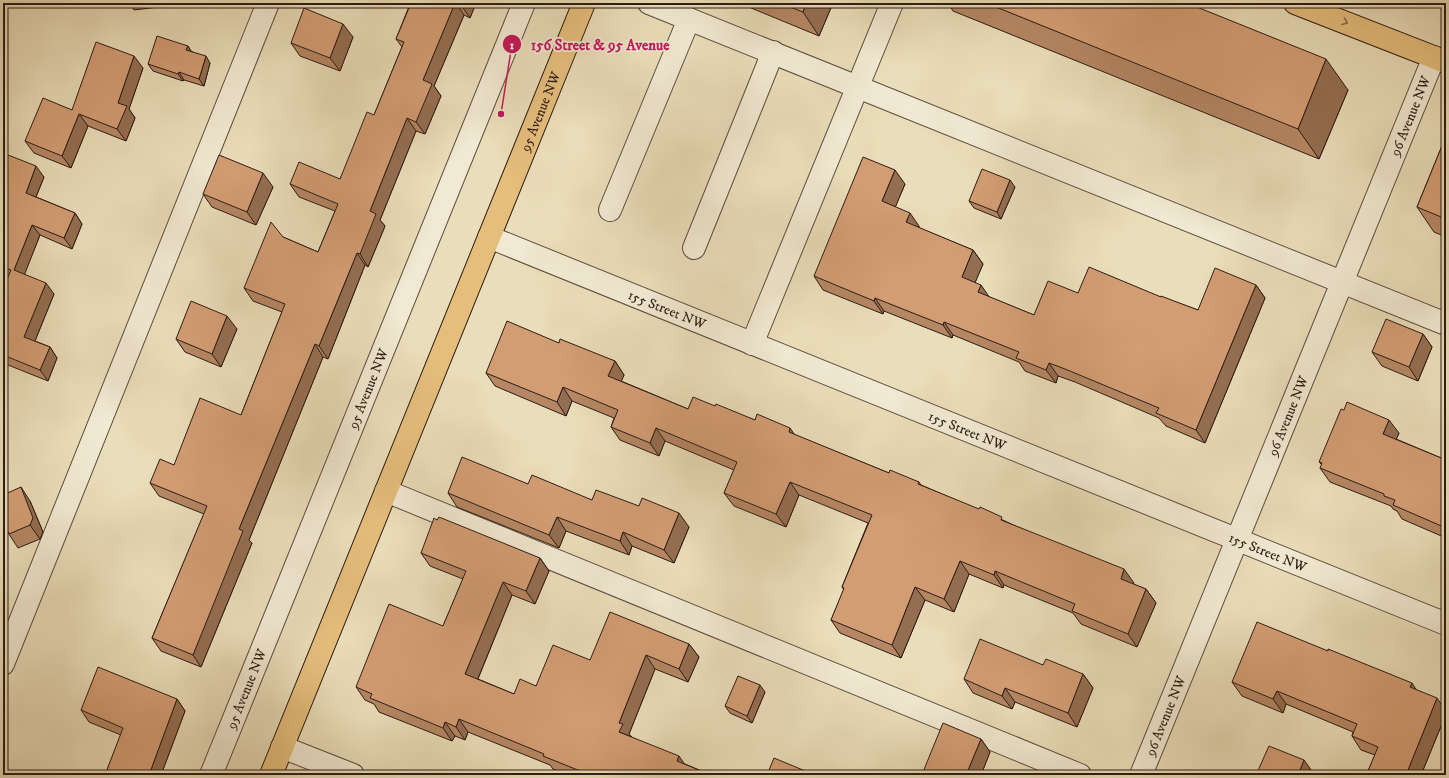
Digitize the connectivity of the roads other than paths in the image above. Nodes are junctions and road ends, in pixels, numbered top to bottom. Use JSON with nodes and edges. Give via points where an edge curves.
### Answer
{"nodes":[{"id":1,"x":268,"y":3,"type":"edge"},
{"id":2,"x":524,"y":3,"type":"edge"},
{"id":3,"x":584,"y":3,"type":"edge"},
{"id":4,"x":649,"y":3,"type":"edge"},
{"id":5,"x":892,"y":3,"type":"edge"},
{"id":6,"x":1295,"y":3,"type":"edge"},
{"id":7,"x":689,"y":19,"type":"junction"},
{"id":8,"x":773,"y":52,"type":"junction"},
{"id":9,"x":1440,"y":59,"type":"edge"},
{"id":10,"x":858,"y":86,"type":"junction"},
{"id":11,"x":610,"y":210,"type":"dead end"},
{"id":12,"x":489,"y":237,"type":"junction"},
{"id":13,"x":694,"y":248,"type":"dead end"},
{"id":14,"x":1343,"y":282,"type":"junction"},
{"id":15,"x":1446,"y":324,"type":"edge"},
{"id":16,"x":752,"y":344,"type":"junction"},
{"id":17,"x":386,"y":491,"type":"junction"},
{"id":18,"x":1238,"y":540,"type":"junction"},
{"id":19,"x":1446,"y":624,"type":"edge"},
{"id":20,"x":3,"y":664,"type":"edge"},
{"id":21,"x":282,"y":747,"type":"junction"},
{"id":22,"x":211,"y":775,"type":"edge"},
{"id":23,"x":271,"y":775,"type":"edge"},
{"id":24,"x":353,"y":775,"type":"edge"},
{"id":25,"x":1080,"y":775,"type":"edge"},
{"id":26,"x":1141,"y":775,"type":"edge"}],
"edges":[{"from":1,"to":20,"type":"street"},
{"from":2,"to":22,"type":"street","name":"95 Avenue NW"},
{"from":3,"to":12,"type":"main road","name":"95 Avenue NW"},
{"from":4,"to":7,"type":"street"},
{"from":5,"to":10,"type":"street"},
{"from":6,"to":9,"type":"main road","one_way":true},
{"from":7,"to":8,"type":"street"},
{"from":7,"to":11,"type":"street"},
{"from":8,"to":10,"type":"street"},
{"from":8,"to":13,"type":"street"},
{"from":9,"to":14,"type":"street","name":"96 Avenue NW"},
{"from":10,"to":14,"type":"street"},
{"from":10,"to":16,"type":"street"},
{"from":12,"to":16,"type":"street","name":"155 Street NW"},
{"from":12,"to":17,"type":"main road","name":"95 Avenue NW"},
{"from":14,"to":15,"type":"street"},
{"from":14,"to":18,"type":"street","name":"96 Avenue NW"},
{"from":16,"to":18,"type":"street","name":"155 Street NW"},
{"from":17,"to":21,"type":"main road","name":"95 Avenue NW"},
{"from":17,"to":25,"type":"street"},
{"from":18,"to":19,"type":"street","name":"155 Street NW"},
{"from":18,"to":26,"type":"street","name":"96 Avenue NW"},
{"from":21,"to":23,"type":"main road","name":"95 Avenue NW"},
{"from":21,"to":24,"type":"street"}]}
